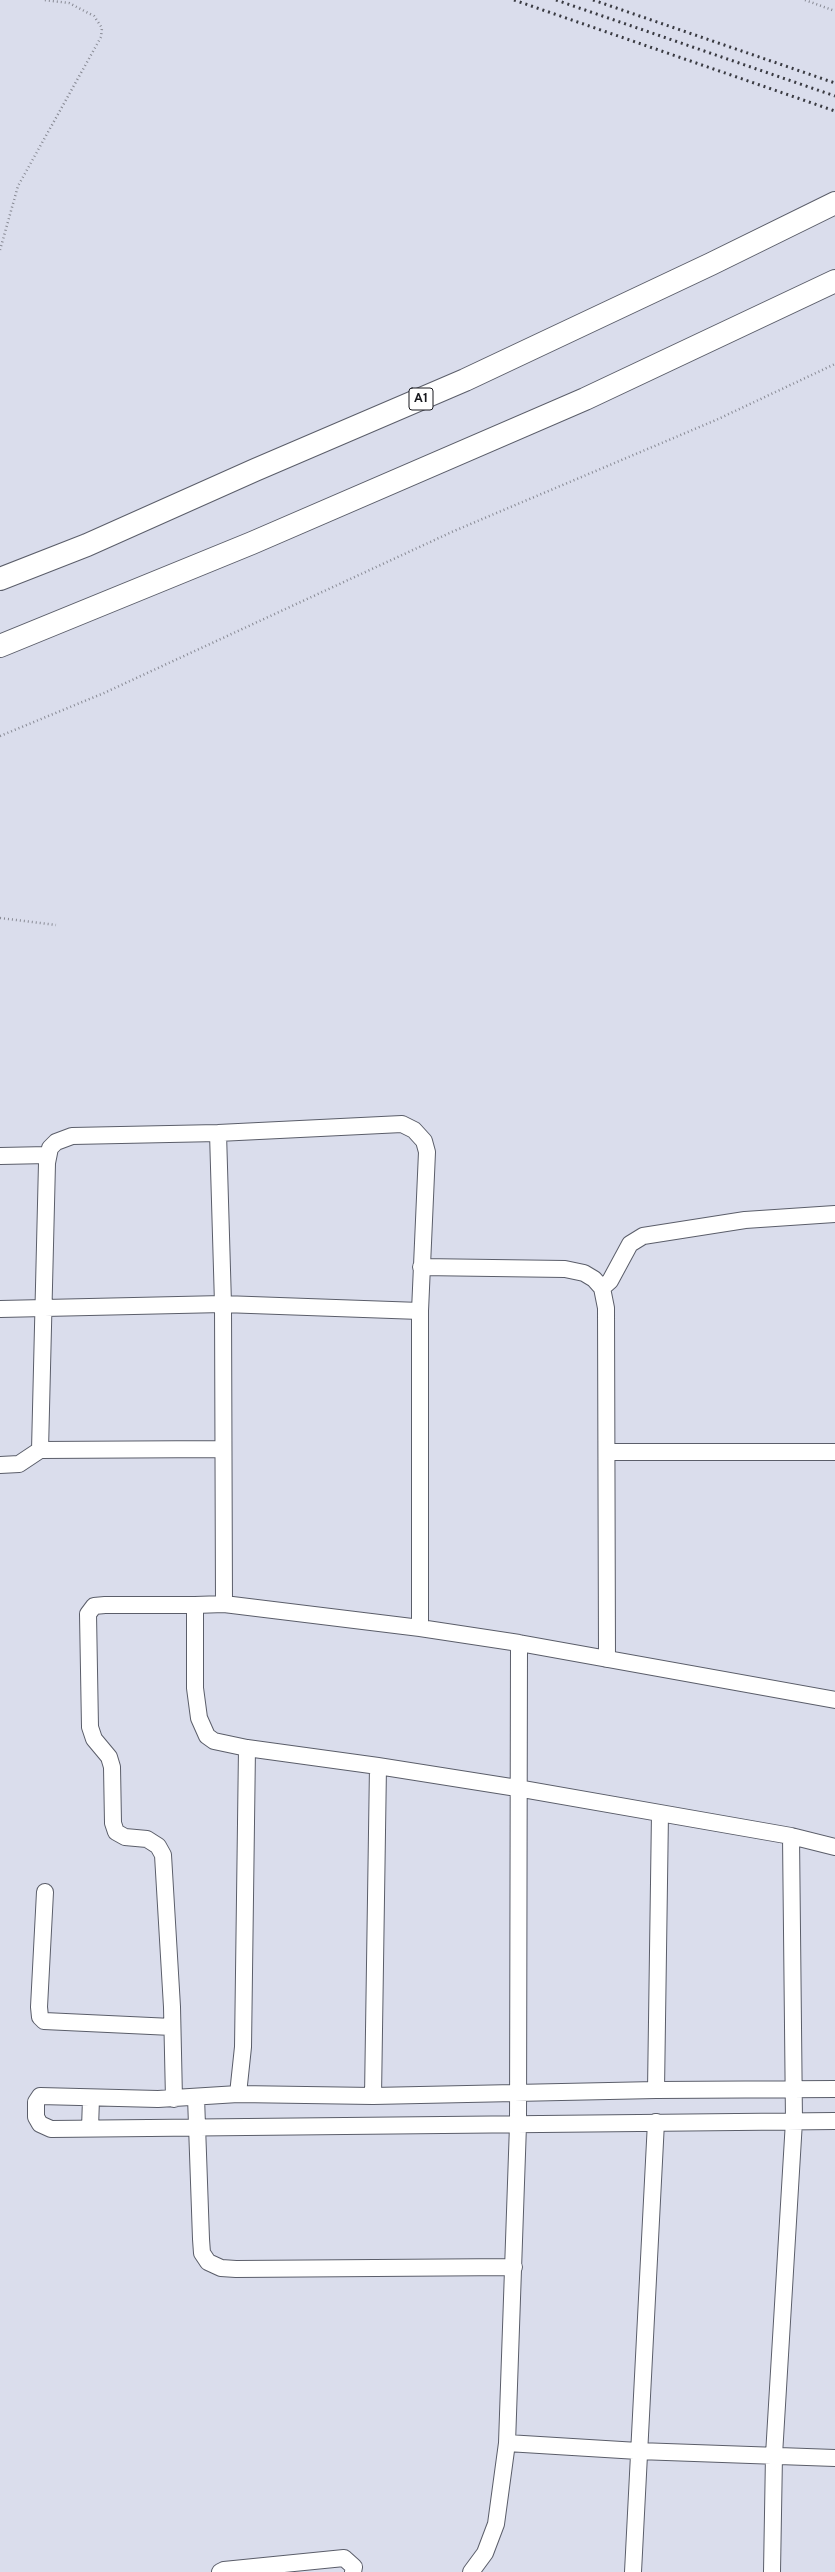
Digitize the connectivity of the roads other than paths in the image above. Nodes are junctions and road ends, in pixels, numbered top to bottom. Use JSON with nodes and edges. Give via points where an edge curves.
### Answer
{"nodes":[{"id":1,"x":835,"y":203,"type":"edge"},
{"id":2,"x":835,"y":281,"type":"edge"},
{"id":3,"x":0,"y":579,"type":"edge"},
{"id":4,"x":0,"y":646,"type":"edge"},
{"id":5,"x":218,"y":1133,"type":"junction"},
{"id":6,"x":48,"y":1155,"type":"junction"},
{"id":7,"x":0,"y":1156,"type":"edge"},
{"id":8,"x":835,"y":1214,"type":"edge"},
{"id":9,"x":421,"y":1266,"type":"junction"},
{"id":10,"x":602,"y":1288,"type":"junction"},
{"id":11,"x":223,"y":1304,"type":"junction"},
{"id":12,"x":43,"y":1308,"type":"junction"},
{"id":13,"x":0,"y":1309,"type":"edge"},
{"id":14,"x":420,"y":1310,"type":"junction"},
{"id":15,"x":223,"y":1449,"type":"junction"},
{"id":16,"x":40,"y":1450,"type":"junction"},
{"id":17,"x":608,"y":1452,"type":"junction"},
{"id":18,"x":835,"y":1452,"type":"edge"},
{"id":19,"x":0,"y":1465,"type":"edge"},
{"id":20,"x":224,"y":1604,"type":"junction"},
{"id":21,"x":195,"y":1605,"type":"junction"},
{"id":22,"x":420,"y":1628,"type":"junction"},
{"id":23,"x":519,"y":1643,"type":"junction"},
{"id":24,"x":608,"y":1659,"type":"junction"},
{"id":25,"x":835,"y":1700,"type":"edge"},
{"id":26,"x":247,"y":1748,"type":"junction"},
{"id":27,"x":378,"y":1766,"type":"junction"},
{"id":28,"x":517,"y":1788,"type":"junction"},
{"id":29,"x":660,"y":1813,"type":"junction"},
{"id":30,"x":791,"y":1836,"type":"junction"},
{"id":31,"x":835,"y":1848,"type":"edge"},
{"id":32,"x":45,"y":1892,"type":"dead end"},
{"id":33,"x":172,"y":2027,"type":"junction"},
{"id":34,"x":795,"y":2088,"type":"junction"},
{"id":35,"x":835,"y":2089,"type":"edge"},
{"id":36,"x":656,"y":2090,"type":"junction"},
{"id":37,"x":518,"y":2093,"type":"junction"},
{"id":38,"x":238,"y":2094,"type":"junction"},
{"id":39,"x":373,"y":2096,"type":"junction"},
{"id":40,"x":196,"y":2097,"type":"junction"},
{"id":41,"x":91,"y":2099,"type":"junction"},
{"id":42,"x":174,"y":2099,"type":"junction"},
{"id":43,"x":794,"y":2121,"type":"junction"},
{"id":44,"x":835,"y":2121,"type":"edge"},
{"id":45,"x":656,"y":2122,"type":"junction"},
{"id":46,"x":518,"y":2125,"type":"junction"},
{"id":47,"x":197,"y":2127,"type":"junction"},
{"id":48,"x":90,"y":2128,"type":"junction"},
{"id":49,"x":514,"y":2267,"type":"junction"},
{"id":50,"x":507,"y":2443,"type":"junction"},
{"id":51,"x":638,"y":2451,"type":"junction"},
{"id":52,"x":774,"y":2455,"type":"junction"},
{"id":53,"x":835,"y":2458,"type":"edge"},
{"id":54,"x":220,"y":2572,"type":"edge"},
{"id":55,"x":353,"y":2572,"type":"edge"},
{"id":56,"x":471,"y":2572,"type":"edge"},
{"id":57,"x":633,"y":2572,"type":"edge"},
{"id":58,"x":772,"y":2572,"type":"edge"}],
"edges":[{"from":1,"to":3,"type":"highway","number":"A1","via":[[465,380],[87,545]]},
{"from":2,"to":4,"type":"highway","via":[[585,399],[252,543]]},
{"from":5,"to":6,"type":"street","via":[[72,1136],[56,1142]]},
{"from":5,"to":9,"type":"street","via":[[390,1123],[402,1124],[414,1130],[424,1141],[427,1152]]},
{"from":5,"to":11,"type":"street"},
{"from":6,"to":7,"type":"street"},
{"from":6,"to":12,"type":"street"},
{"from":8,"to":10,"type":"street","via":[[745,1220],[643,1236],[630,1244],[610,1281]]},
{"from":9,"to":10,"type":"street","via":[[564,1269],[584,1273]]},
{"from":9,"to":14,"type":"street"},
{"from":10,"to":17,"type":"street","via":[[606,1308]]},
{"from":11,"to":12,"type":"street"},
{"from":11,"to":14,"type":"street"},
{"from":11,"to":15,"type":"street"},
{"from":12,"to":13,"type":"street"},
{"from":12,"to":16,"type":"street"},
{"from":14,"to":22,"type":"street"},
{"from":15,"to":16,"type":"street"},
{"from":15,"to":20,"type":"street"},
{"from":16,"to":19,"type":"street","via":[[19,1464]]},
{"from":17,"to":18,"type":"street"},
{"from":17,"to":24,"type":"street"},
{"from":20,"to":21,"type":"street"},
{"from":20,"to":22,"type":"street"},
{"from":21,"to":26,"type":"street","via":[[195,1680],[199,1718],[207,1736],[214,1741]]},
{"from":21,"to":33,"type":"street","via":[[105,1605],[94,1606],[88,1614],[90,1726],[94,1739],[109,1757],[112,1767],[113,1824],[116,1832],[125,1837],[147,1839],[158,1846],[164,1856]]},
{"from":22,"to":23,"type":"street"},
{"from":23,"to":24,"type":"street"},
{"from":23,"to":28,"type":"street"},
{"from":24,"to":25,"type":"street"},
{"from":26,"to":27,"type":"street"},
{"from":26,"to":38,"type":"street","via":[[243,2047]]},
{"from":27,"to":28,"type":"street"},
{"from":27,"to":39,"type":"street"},
{"from":28,"to":29,"type":"street"},
{"from":28,"to":37,"type":"street"},
{"from":29,"to":30,"type":"street"},
{"from":29,"to":36,"type":"street"},
{"from":30,"to":31,"type":"street"},
{"from":30,"to":34,"type":"street"},
{"from":32,"to":33,"type":"street","via":[[40,2017],[44,2021]]},
{"from":33,"to":42,"type":"street"},
{"from":34,"to":35,"type":"street"},
{"from":34,"to":36,"type":"street"},
{"from":34,"to":43,"type":"street"},
{"from":36,"to":37,"type":"street"},
{"from":37,"to":39,"type":"street"},
{"from":37,"to":46,"type":"street"},
{"from":38,"to":39,"type":"street"},
{"from":38,"to":40,"type":"street"},
{"from":40,"to":42,"type":"street"},
{"from":40,"to":47,"type":"street"},
{"from":41,"to":42,"type":"street"},
{"from":41,"to":48,"type":"street"},
{"from":41,"to":48,"type":"street","via":[[40,2096],[36,2102],[36,2117],[40,2124],[51,2129]]},
{"from":43,"to":44,"type":"street"},
{"from":43,"to":45,"type":"street"},
{"from":43,"to":52,"type":"street"},
{"from":45,"to":46,"type":"street"},
{"from":45,"to":51,"type":"street"},
{"from":46,"to":47,"type":"street"},
{"from":46,"to":49,"type":"street"},
{"from":47,"to":48,"type":"street"},
{"from":47,"to":49,"type":"street","via":[[202,2253],[208,2262],[222,2268],[236,2269]]},
{"from":49,"to":50,"type":"street"},
{"from":50,"to":51,"type":"street"},
{"from":50,"to":56,"type":"street","via":[[496,2524],[485,2553]]},
{"from":51,"to":52,"type":"street"},
{"from":51,"to":57,"type":"street"},
{"from":52,"to":53,"type":"street"},
{"from":52,"to":58,"type":"street"},
{"from":54,"to":55,"type":"street","via":[[344,2558],[354,2567]]}]}
